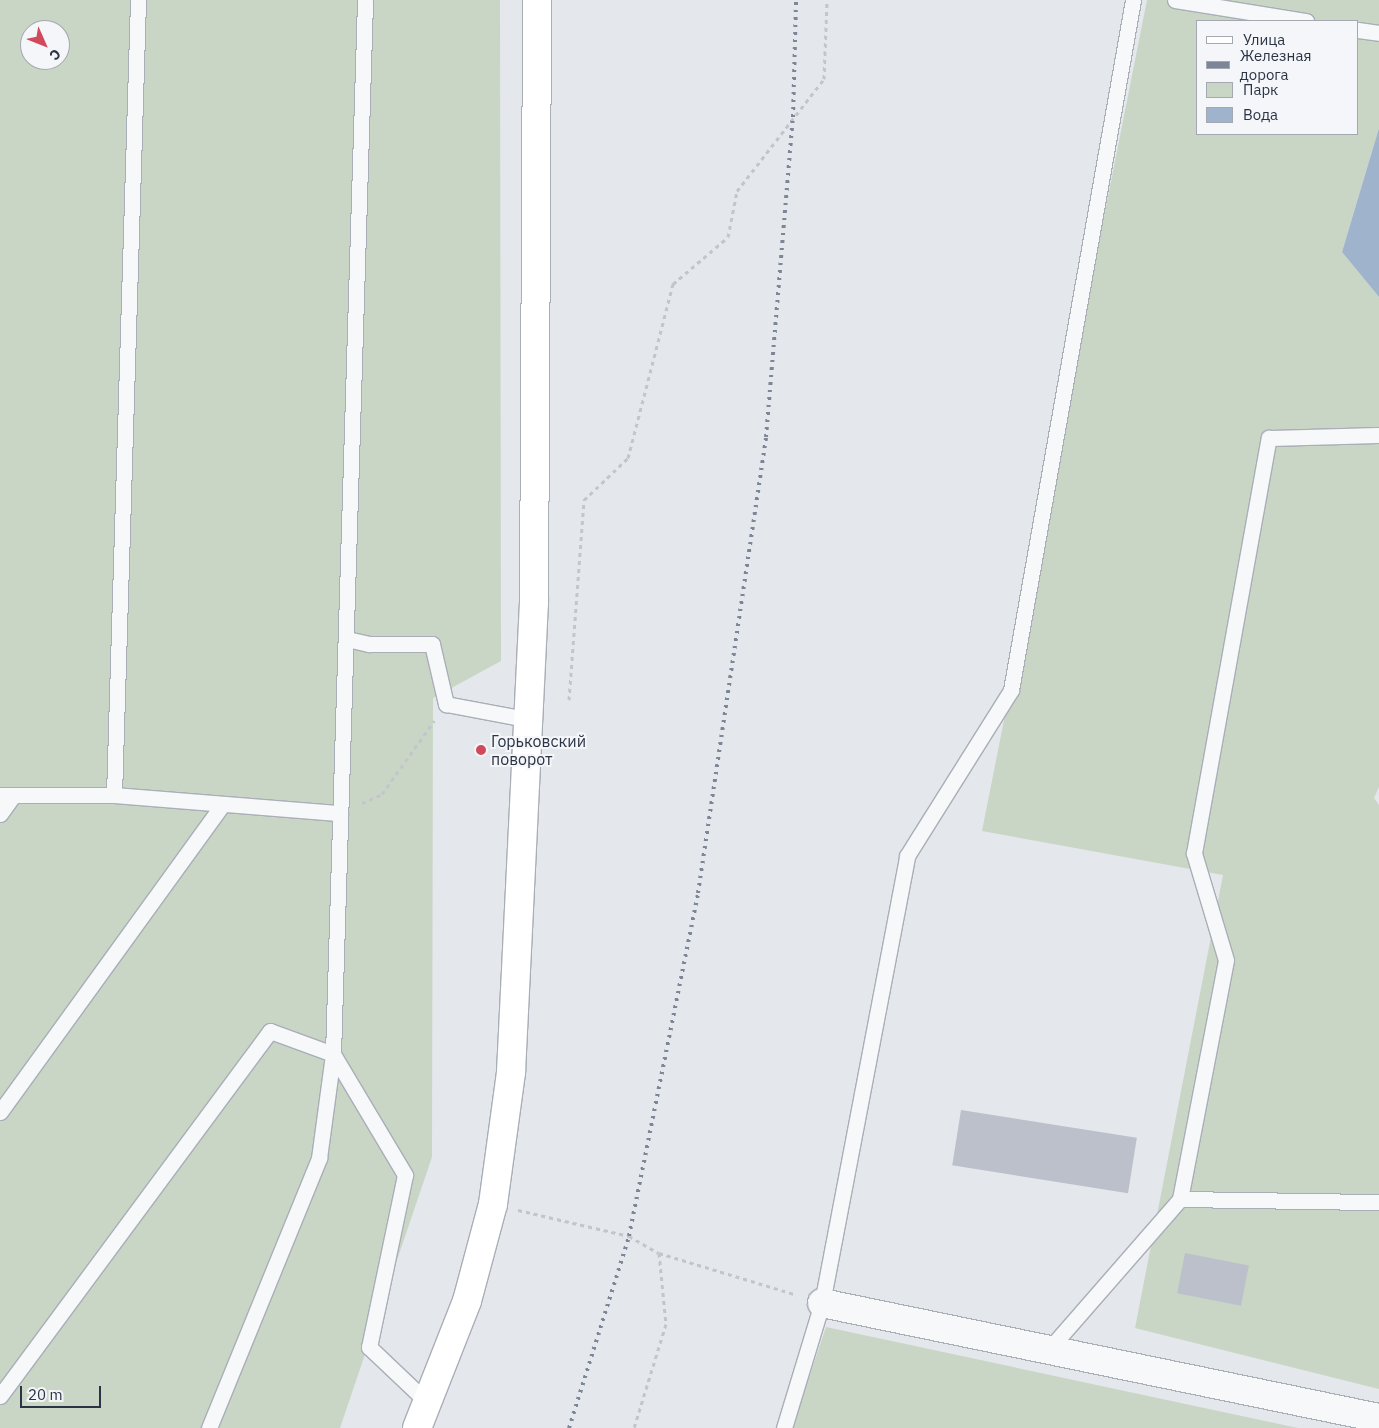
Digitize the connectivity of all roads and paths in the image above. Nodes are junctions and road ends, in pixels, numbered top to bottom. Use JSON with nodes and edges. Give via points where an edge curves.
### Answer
{"nodes":[{"id":1,"x":138,"y":0,"type":"edge"},
{"id":2,"x":365,"y":0,"type":"edge"},
{"id":3,"x":537,"y":0,"type":"edge"},
{"id":4,"x":827,"y":0,"type":"edge"},
{"id":5,"x":1133,"y":0,"type":"edge"},
{"id":6,"x":1175,"y":0,"type":"edge"},
{"id":7,"x":1300,"y":20,"type":"edge"},
{"id":8,"x":1359,"y":30,"type":"edge"},
{"id":9,"x":1379,"y":33,"type":"edge"},
{"id":10,"x":1379,"y":435,"type":"edge"},
{"id":11,"x":347,"y":639,"type":"junction"},
{"id":12,"x":569,"y":700,"type":"dead end"},
{"id":13,"x":446,"y":704,"type":"junction"},
{"id":14,"x":532,"y":720,"type":"junction"},
{"id":15,"x":7,"y":795,"type":"edge"},
{"id":16,"x":114,"y":796,"type":"junction"},
{"id":17,"x":223,"y":804,"type":"junction"},
{"id":18,"x":340,"y":812,"type":"junction"},
{"id":19,"x":0,"y":814,"type":"edge"},
{"id":20,"x":333,"y":1054,"type":"junction"},
{"id":21,"x":0,"y":1112,"type":"edge"},
{"id":22,"x":1180,"y":1199,"type":"junction"},
{"id":23,"x":1379,"y":1202,"type":"edge"},
{"id":24,"x":493,"y":1204,"type":"junction"},
{"id":25,"x":659,"y":1253,"type":"junction"},
{"id":26,"x":822,"y":1302,"type":"junction"},
{"id":27,"x":1051,"y":1347,"type":"junction"},
{"id":28,"x":0,"y":1396,"type":"edge"},
{"id":29,"x":429,"y":1404,"type":"junction"},
{"id":30,"x":1379,"y":1418,"type":"edge"},
{"id":31,"x":209,"y":1428,"type":"edge"},
{"id":32,"x":417,"y":1428,"type":"edge"},
{"id":33,"x":634,"y":1428,"type":"edge"},
{"id":34,"x":784,"y":1428,"type":"edge"}],
"edges":[{"from":1,"to":16,"type":"lane"},
{"from":2,"to":11,"type":"lane"},
{"from":3,"to":14,"type":"main road"},
{"from":4,"to":12,"type":"path","via":[[824,79],[737,191],[728,237],[673,284],[628,458],[584,500]]},
{"from":5,"to":26,"type":"lane","via":[[1012,690],[907,856]]},
{"from":6,"to":7,"type":"lane"},
{"from":8,"to":9,"type":"lane"},
{"from":10,"to":22,"type":"lane","via":[[1269,438],[1194,853],[1226,960]]},
{"from":11,"to":13,"type":"lane","via":[[432,644]]},
{"from":11,"to":18,"type":"lane"},
{"from":13,"to":14,"type":"lane"},
{"from":13,"to":18,"type":"path","via":[[382,794]]},
{"from":14,"to":24,"type":"main road","via":[[511,1072]]},
{"from":15,"to":16,"type":"lane"},
{"from":15,"to":19,"type":"lane"},
{"from":16,"to":17,"type":"lane"},
{"from":17,"to":18,"type":"lane"},
{"from":17,"to":21,"type":"lane"},
{"from":18,"to":20,"type":"lane"},
{"from":20,"to":28,"type":"lane","via":[[270,1031]]},
{"from":20,"to":29,"type":"lane","via":[[405,1175],[369,1347]]},
{"from":20,"to":31,"type":"lane","via":[[319,1158]]},
{"from":22,"to":23,"type":"lane"},
{"from":22,"to":27,"type":"lane"},
{"from":24,"to":25,"type":"path","via":[[629,1236]]},
{"from":24,"to":29,"type":"main road","via":[[466,1302]]},
{"from":25,"to":26,"type":"path"},
{"from":25,"to":33,"type":"path","via":[[666,1324]]},
{"from":26,"to":27,"type":"street"},
{"from":26,"to":34,"type":"lane"},
{"from":27,"to":30,"type":"street"},
{"from":29,"to":32,"type":"main road"}]}
